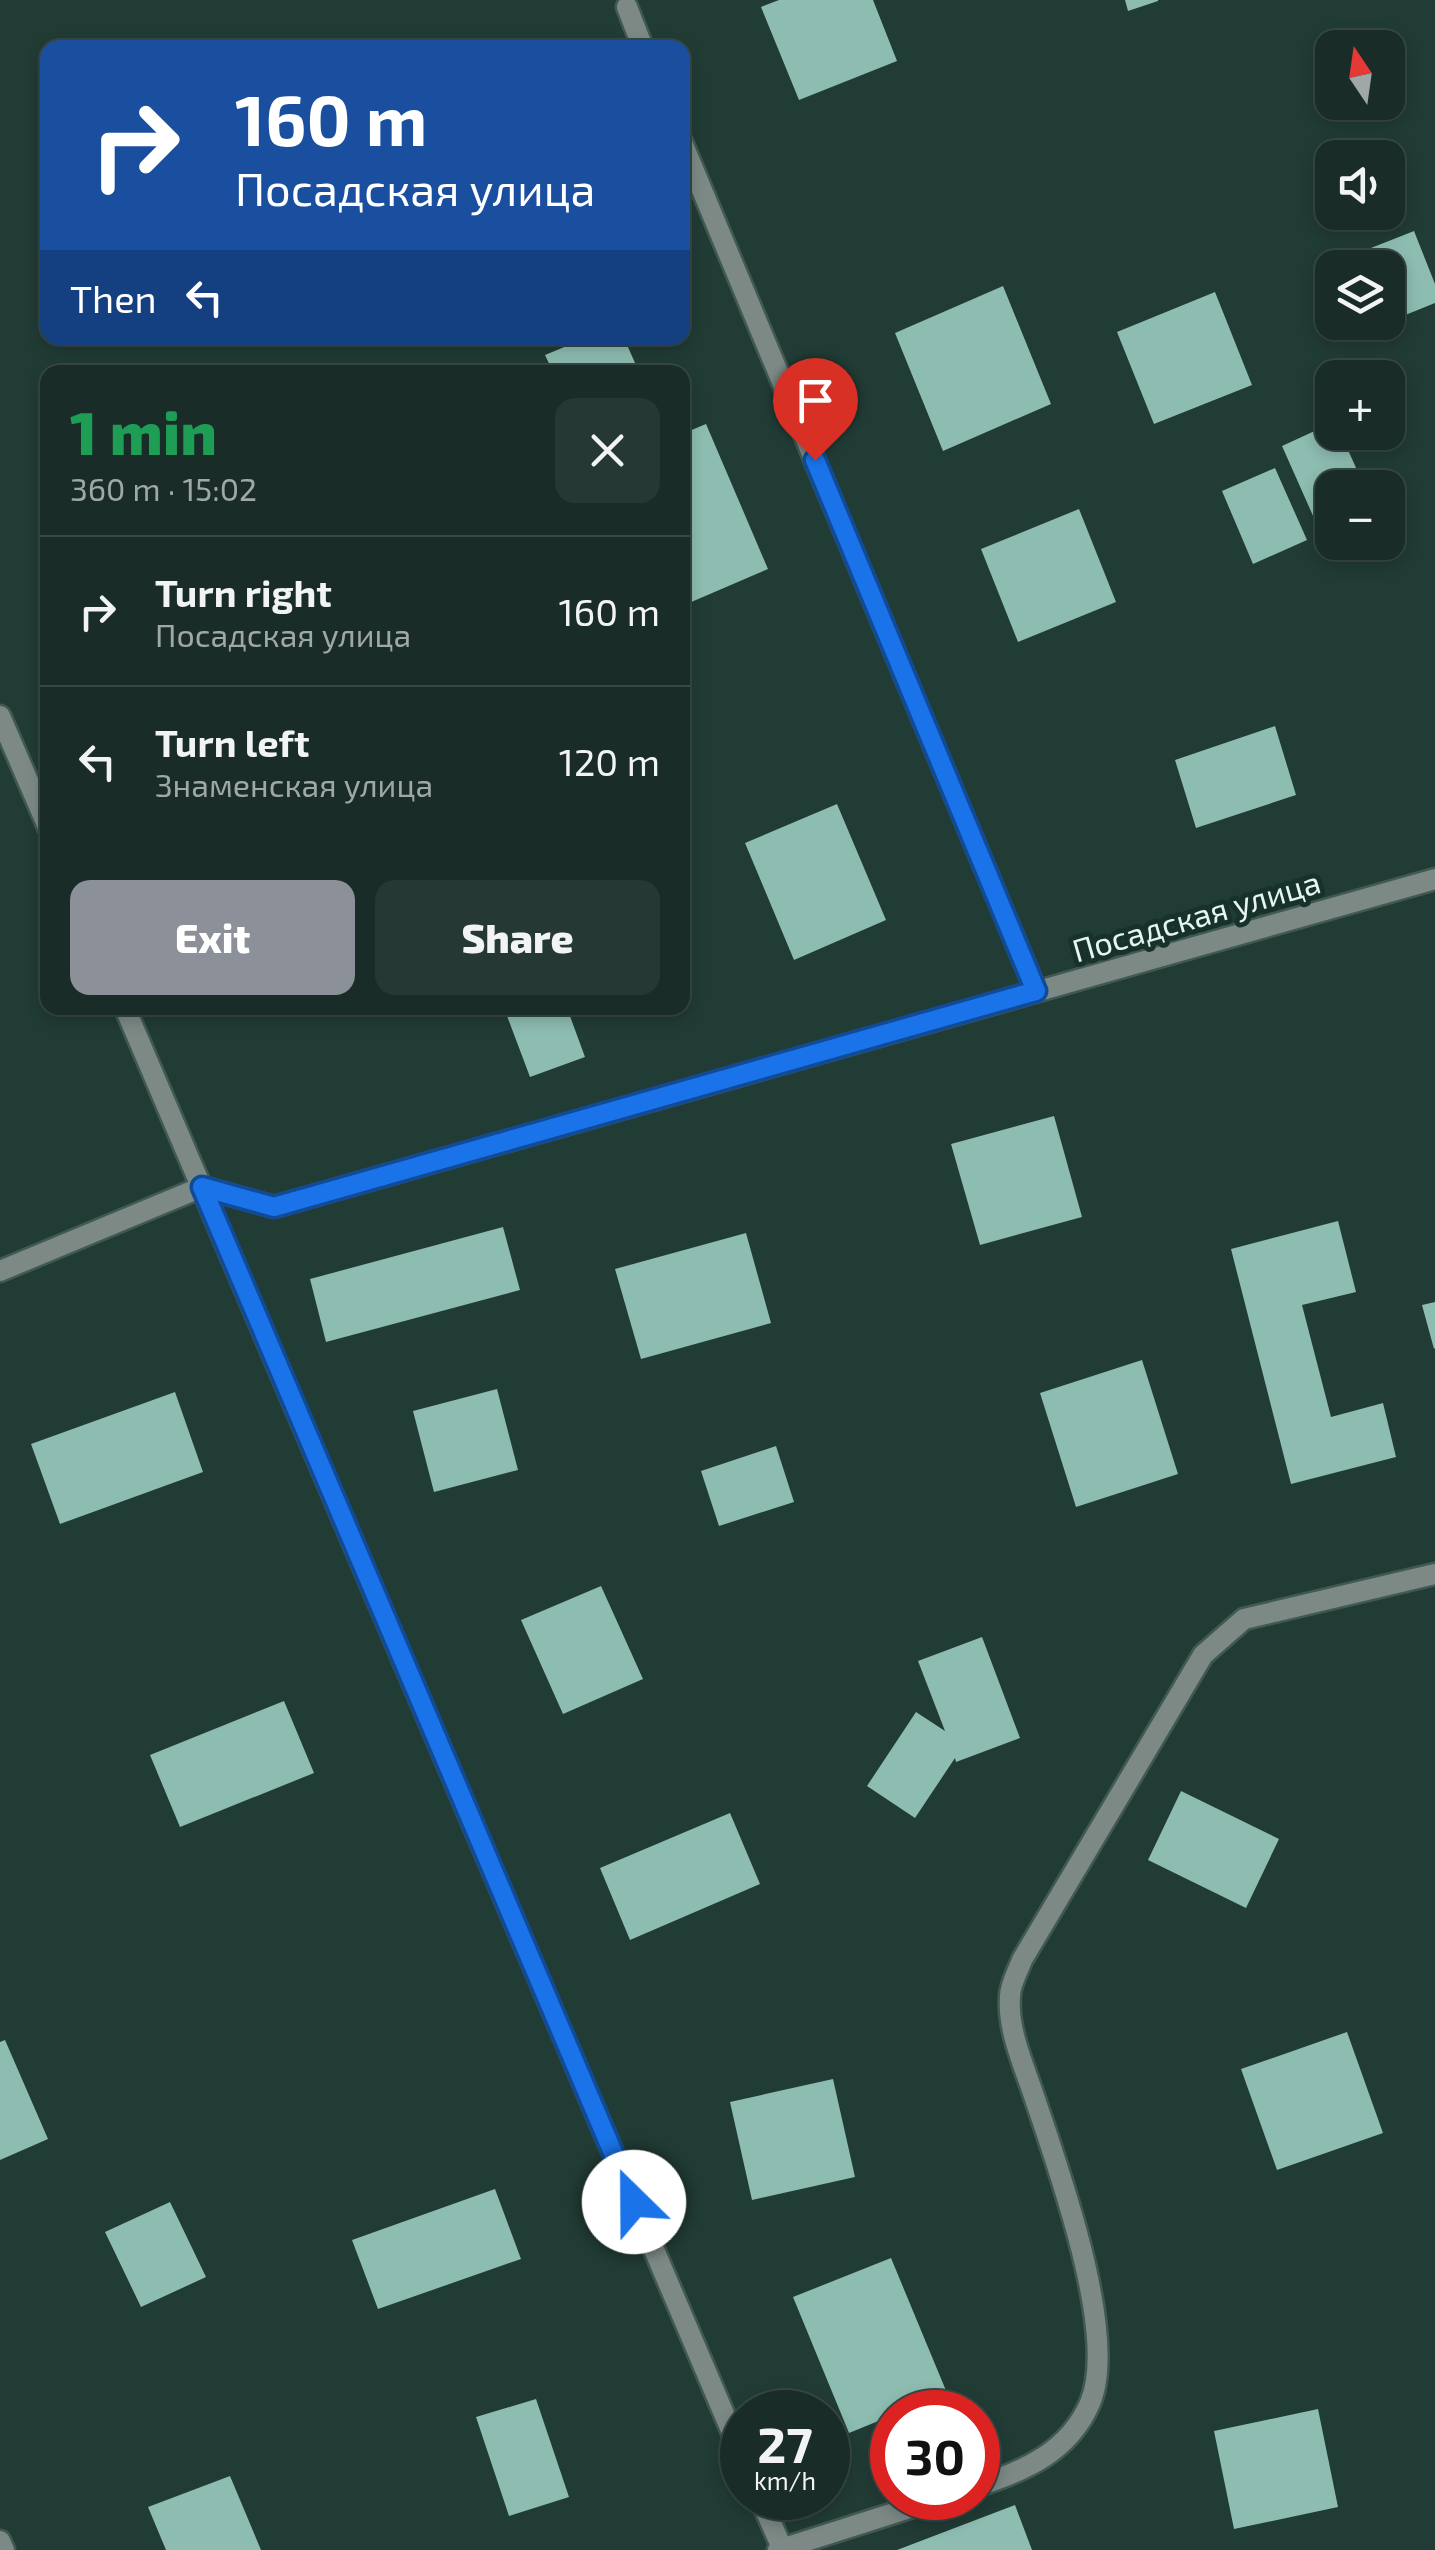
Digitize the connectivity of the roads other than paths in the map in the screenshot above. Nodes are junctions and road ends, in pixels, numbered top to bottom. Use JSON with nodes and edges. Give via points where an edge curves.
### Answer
{"nodes":[{"id":1,"x":626,"y":7,"type":"dead end"},
{"id":2,"x":640,"y":40,"type":"edge"},
{"id":3,"x":690,"y":161,"type":"edge"},
{"id":4,"x":0,"y":716,"type":"edge"},
{"id":5,"x":40,"y":808,"type":"edge"},
{"id":6,"x":1435,"y":879,"type":"edge"},
{"id":7,"x":1036,"y":991,"type":"junction"},
{"id":8,"x":128,"y":1015,"type":"edge"},
{"id":9,"x":202,"y":1187,"type":"junction"},
{"id":10,"x":0,"y":1271,"type":"edge"},
{"id":11,"x":1435,"y":1574,"type":"edge"},
{"id":12,"x":720,"y":2404,"type":"edge"},
{"id":13,"x":1000,"y":2479,"type":"edge"},
{"id":14,"x":769,"y":2520,"type":"edge"},
{"id":15,"x":872,"y":2520,"type":"edge"},
{"id":16,"x":0,"y":2541,"type":"edge"},
{"id":17,"x":780,"y":2549,"type":"edge"},
{"id":18,"x":4,"y":2550,"type":"edge"}],
"edges":[{"from":1,"to":2,"type":"street"},
{"from":3,"to":7,"type":"street"},
{"from":4,"to":5,"type":"street"},
{"from":6,"to":7,"type":"street","name":"Посадская улица"},
{"from":7,"to":9,"type":"street","name":"Посадская улица","via":[[274,1207]]},
{"from":8,"to":9,"type":"street"},
{"from":9,"to":10,"type":"street"},
{"from":9,"to":12,"type":"street"},
{"from":11,"to":13,"type":"street","via":[[1244,1619],[1203,1655],[1022,1960],[1010,1995],[1014,2034],[1083,2246],[1097,2348],[1091,2402],[1062,2444],[1028,2470]]},
{"from":14,"to":17,"type":"street"},
{"from":15,"to":17,"type":"street"},
{"from":16,"to":18,"type":"street"}]}
